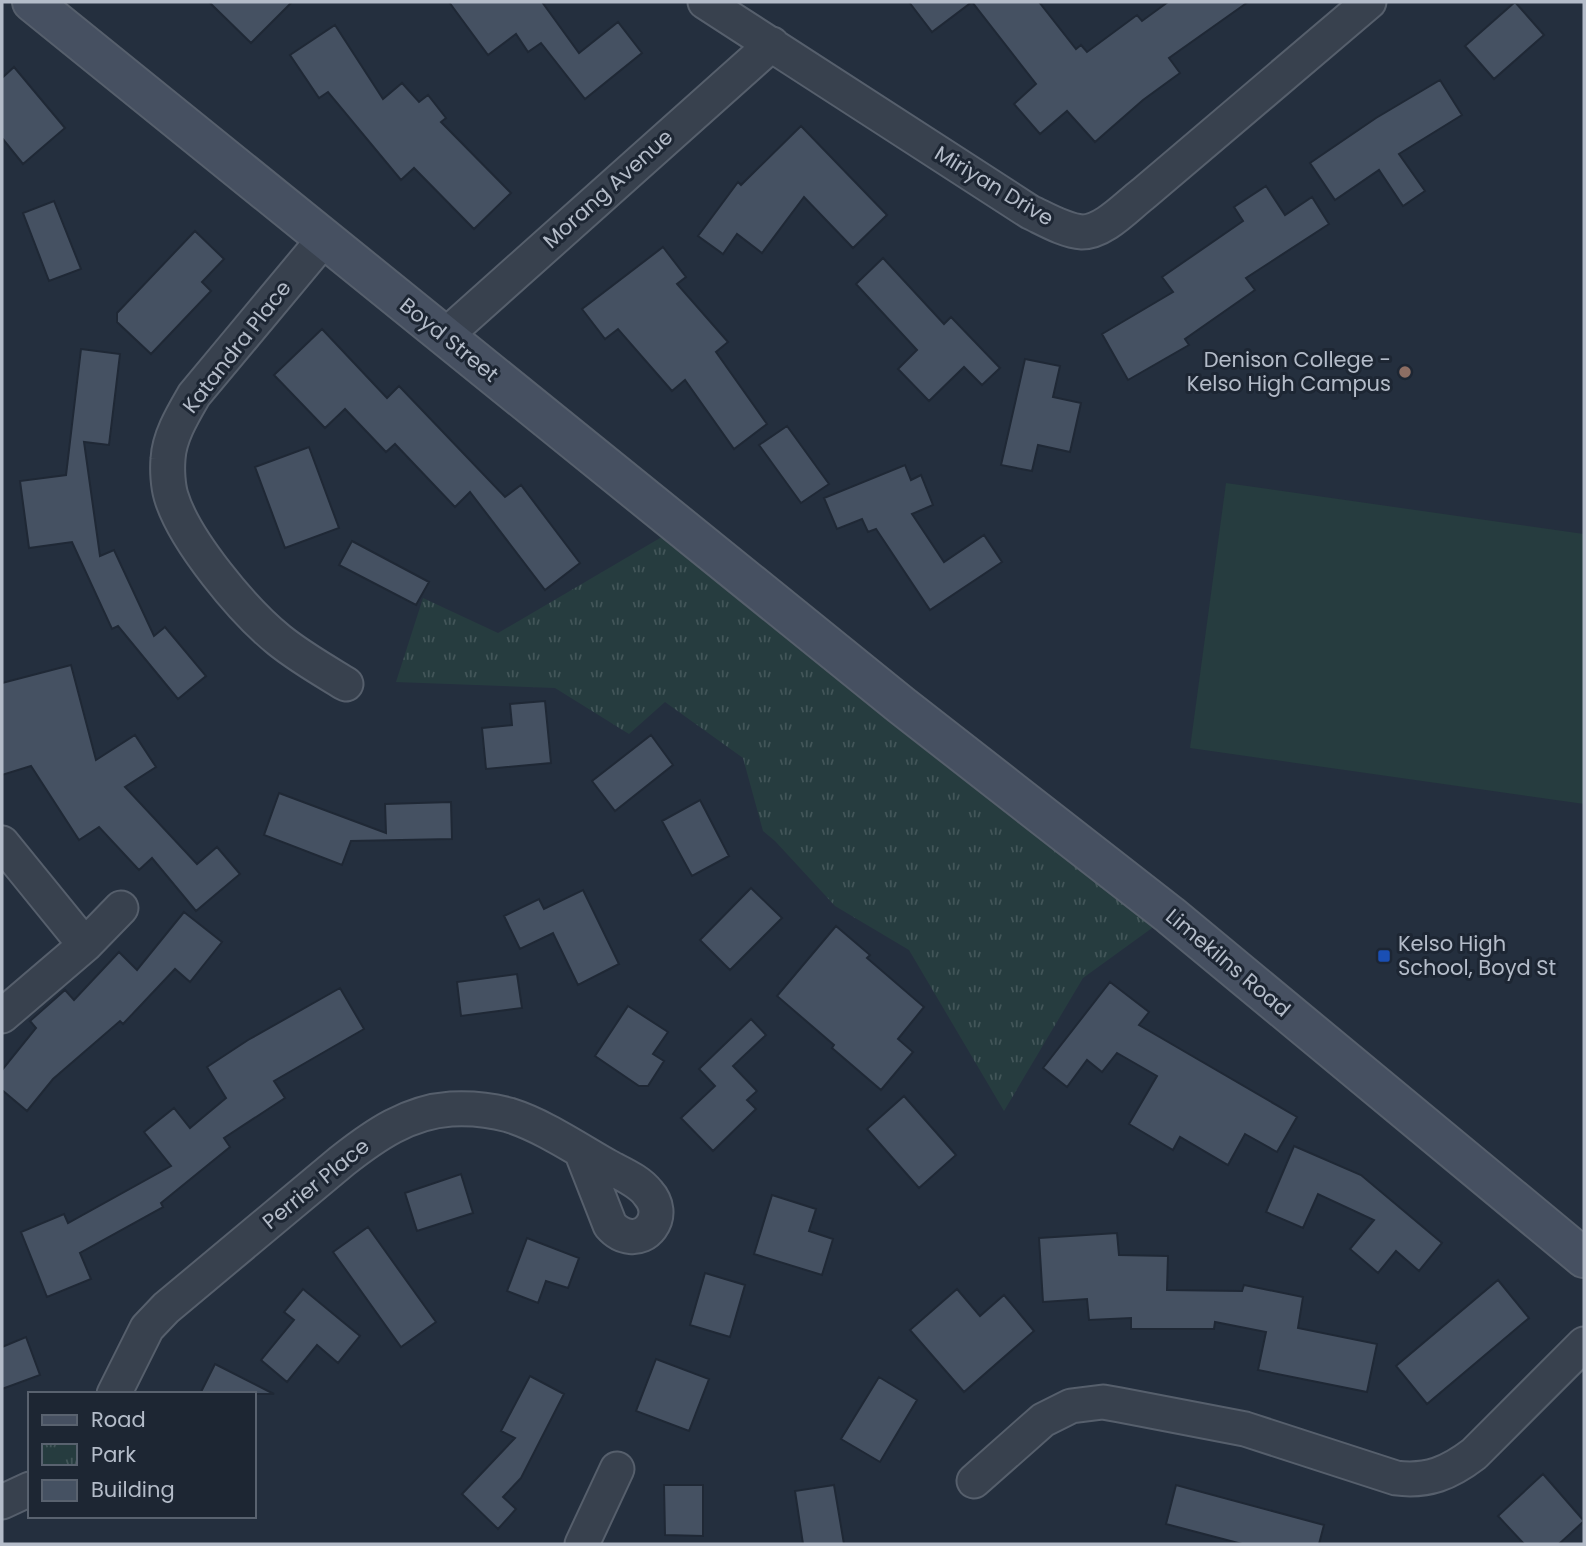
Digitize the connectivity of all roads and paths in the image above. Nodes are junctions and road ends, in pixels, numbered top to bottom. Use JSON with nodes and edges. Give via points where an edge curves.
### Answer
{"nodes":[{"id":1,"x":32,"y":2,"type":"edge"},
{"id":2,"x":705,"y":2,"type":"edge"},
{"id":3,"x":1369,"y":2,"type":"edge"},
{"id":4,"x":772,"y":44,"type":"junction"},
{"id":5,"x":324,"y":239,"type":"junction"},
{"id":6,"x":444,"y":336,"type":"junction"},
{"id":7,"x":867,"y":676,"type":"joint"},
{"id":8,"x":346,"y":684,"type":"dead end"},
{"id":9,"x":2,"y":844,"type":"edge"},
{"id":10,"x":121,"y":908,"type":"dead end"},
{"id":11,"x":85,"y":945,"type":"junction"},
{"id":12,"x":2,"y":1016,"type":"edge"},
{"id":13,"x":581,"y":1151,"type":"dead end"},
{"id":14,"x":1584,"y":1258,"type":"edge"},
{"id":15,"x":1584,"y":1344,"type":"edge"},
{"id":16,"x":115,"y":1392,"type":"edge"},
{"id":17,"x":617,"y":1469,"type":"dead end"},
{"id":18,"x":974,"y":1481,"type":"dead end"},
{"id":19,"x":28,"y":1490,"type":"edge"},
{"id":20,"x":2,"y":1502,"type":"edge"},
{"id":21,"x":582,"y":1544,"type":"edge"}],
"edges":[{"from":1,"to":5,"type":"main road","name":"Boyd Street"},
{"from":2,"to":4,"type":"street","name":"Miriyan Drive"},
{"from":3,"to":4,"type":"street","name":"Miriyan Drive","via":[[1143,194],[1109,221],[1080,232],[1030,212]]},
{"from":4,"to":6,"type":"street","name":"Morang Avenue"},
{"from":5,"to":6,"type":"main road","name":"Boyd Street"},
{"from":5,"to":8,"type":"street","name":"Katandra Place","via":[[194,395],[168,457],[170,494],[185,531],[211,566],[276,638]]},
{"from":6,"to":7,"type":"main road","name":"Boyd Street"},
{"from":7,"to":14,"type":"main road","name":"Limekilns Road","via":[[1170,915]]},
{"from":9,"to":11,"type":"street"},
{"from":10,"to":11,"type":"street"},
{"from":11,"to":12,"type":"street"},
{"from":13,"to":16,"type":"street","name":"Perrier Place","via":[[530,1123],[481,1110],[451,1109],[395,1124],[342,1161],[166,1308],[147,1328]]},
{"from":15,"to":18,"type":"street","via":[[1474,1454],[1438,1476],[1396,1478],[1244,1429],[1103,1402],[1056,1412]]},
{"from":17,"to":21,"type":"street"},
{"from":19,"to":20,"type":"street"}]}
